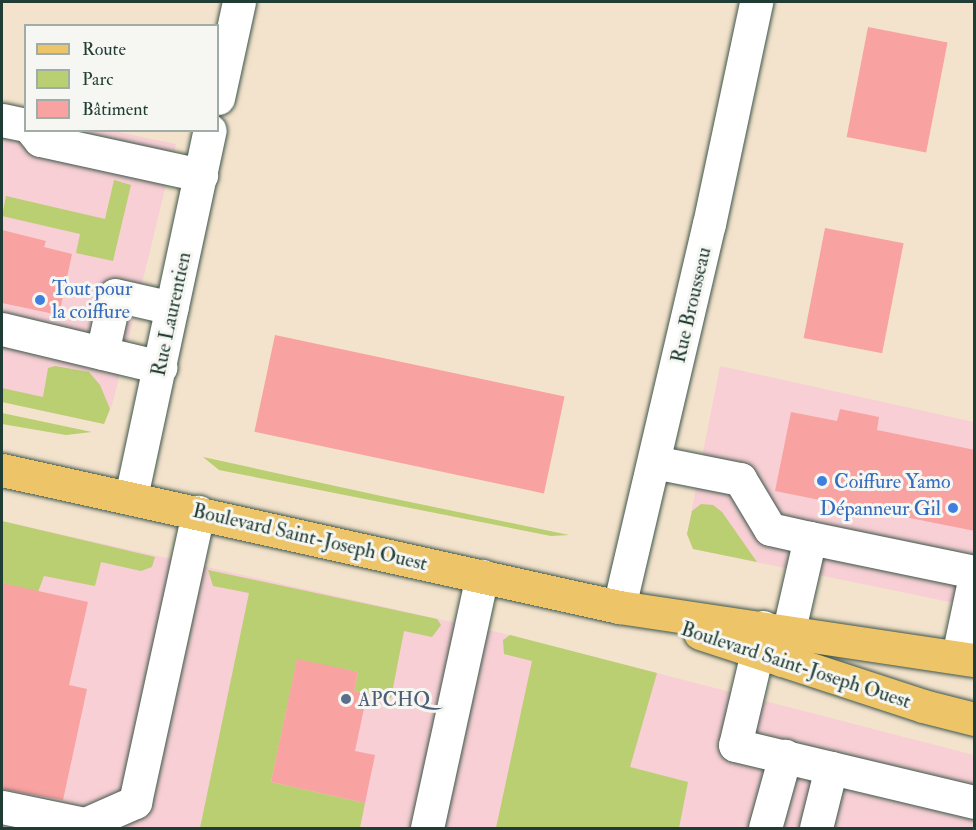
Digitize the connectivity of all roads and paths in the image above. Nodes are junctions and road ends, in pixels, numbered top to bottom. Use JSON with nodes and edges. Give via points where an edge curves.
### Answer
{"nodes":[{"id":1,"x":239,"y":2,"type":"edge"},
{"id":2,"x":756,"y":2,"type":"edge"},
{"id":3,"x":219,"y":93,"type":"edge"},
{"id":4,"x":2,"y":120,"type":"edge"},
{"id":5,"x":24,"y":125,"type":"edge"},
{"id":6,"x":34,"y":132,"type":"edge"},
{"id":7,"x":210,"y":132,"type":"edge"},
{"id":8,"x":201,"y":175,"type":"junction"},
{"id":9,"x":172,"y":308,"type":"junction"},
{"id":10,"x":2,"y":329,"type":"edge"},
{"id":11,"x":102,"y":352,"type":"junction"},
{"id":12,"x":160,"y":367,"type":"junction"},
{"id":13,"x":654,"y":462,"type":"junction"},
{"id":14,"x":2,"y":470,"type":"edge"},
{"id":15,"x":131,"y":497,"type":"junction"},
{"id":16,"x":198,"y":512,"type":"junction"},
{"id":17,"x":810,"y":538,"type":"junction"},
{"id":18,"x":975,"y":572,"type":"edge"},
{"id":19,"x":482,"y":576,"type":"junction"},
{"id":20,"x":975,"y":581,"type":"edge"},
{"id":21,"x":619,"y":607,"type":"junction"},
{"id":22,"x":773,"y":642,"type":"junction"},
{"id":23,"x":967,"y":658,"type":"edge"},
{"id":24,"x":975,"y":719,"type":"edge"},
{"id":25,"x":785,"y":756,"type":"junction"},
{"id":26,"x":831,"y":768,"type":"junction"},
{"id":27,"x":975,"y":802,"type":"edge"},
{"id":28,"x":2,"y":807,"type":"edge"},
{"id":29,"x":427,"y":828,"type":"edge"},
{"id":30,"x":765,"y":828,"type":"edge"},
{"id":31,"x":816,"y":828,"type":"edge"}],
"edges":[{"from":1,"to":3,"type":"street"},
{"from":2,"to":13,"type":"street","name":"Rue Brousseau"},
{"from":4,"to":5,"type":"street"},
{"from":6,"to":8,"type":"street","via":[[40,140]]},
{"from":7,"to":8,"type":"street","name":"Rue Laurentien"},
{"from":8,"to":9,"type":"street","name":"Rue Laurentien"},
{"from":9,"to":11,"type":"street","via":[[116,295]]},
{"from":9,"to":12,"type":"street","name":"Rue Laurentien"},
{"from":10,"to":11,"type":"street"},
{"from":11,"to":12,"type":"street"},
{"from":12,"to":15,"type":"street","name":"Rue Laurentien"},
{"from":13,"to":17,"type":"street","via":[[740,479],[770,529]]},
{"from":13,"to":21,"type":"street","name":"Rue Brousseau"},
{"from":14,"to":15,"type":"main road","name":"Boulevard Saint-Joseph Ouest"},
{"from":15,"to":16,"type":"main road","name":"Boulevard Saint-Joseph Ouest"},
{"from":16,"to":19,"type":"main road","name":"Boulevard Saint-Joseph Ouest"},
{"from":16,"to":28,"type":"street","via":[[135,802],[85,824]]},
{"from":17,"to":18,"type":"street"},
{"from":17,"to":22,"type":"street"},
{"from":19,"to":21,"type":"main road","name":"Boulevard Saint-Joseph Ouest"},
{"from":19,"to":29,"type":"street"},
{"from":20,"to":23,"type":"street"},
{"from":21,"to":22,"type":"main road","name":"Boulevard Saint-Joseph Ouest"},
{"from":22,"to":23,"type":"main road","name":"Boulevard Saint-Joseph Ouest"},
{"from":22,"to":24,"type":"main road","name":"Boulevard Saint-Joseph Ouest"},
{"from":22,"to":25,"type":"street","via":[[735,745]]},
{"from":25,"to":26,"type":"street"},
{"from":25,"to":30,"type":"street"},
{"from":26,"to":27,"type":"street"},
{"from":26,"to":31,"type":"street"}]}
